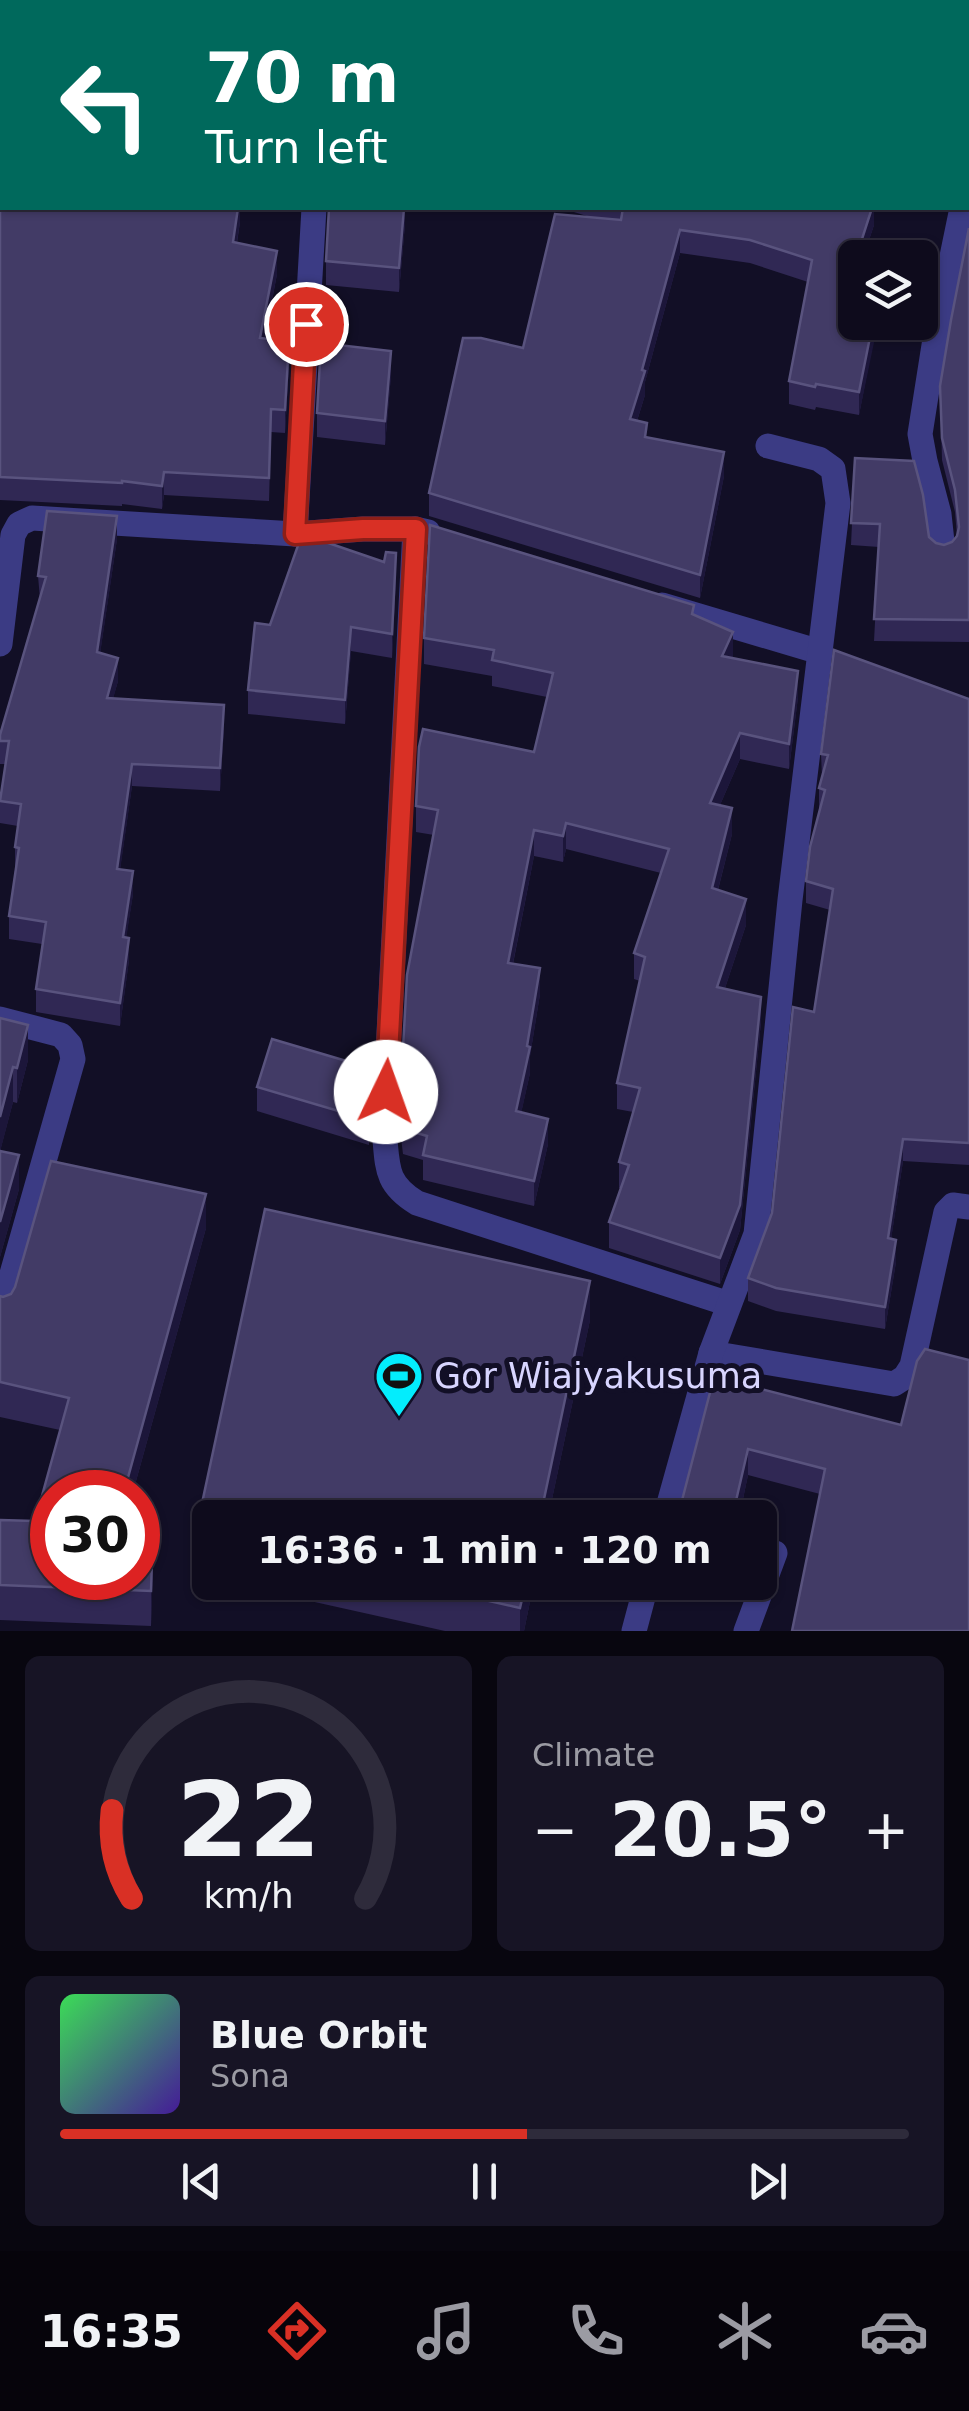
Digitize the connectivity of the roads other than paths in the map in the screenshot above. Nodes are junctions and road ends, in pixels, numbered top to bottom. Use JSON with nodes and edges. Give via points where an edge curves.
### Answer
{"nodes":[{"id":1,"x":314,"y":210,"type":"edge"},
{"id":2,"x":962,"y":210,"type":"edge"},
{"id":3,"x":768,"y":446,"type":"dead end"},
{"id":4,"x":416,"y":529,"type":"junction"},
{"id":5,"x":295,"y":534,"type":"junction"},
{"id":6,"x":449,"y":539,"type":"edge"},
{"id":7,"x":943,"y":552,"type":"edge"},
{"id":8,"x":642,"y":599,"type":"edge"},
{"id":9,"x":0,"y":644,"type":"edge"},
{"id":10,"x":820,"y":652,"type":"junction"},
{"id":11,"x":0,"y":1018,"type":"edge"},
{"id":12,"x":969,"y":1206,"type":"edge"},
{"id":13,"x":730,"y":1304,"type":"junction"},
{"id":14,"x":0,"y":1316,"type":"edge"},
{"id":15,"x":712,"y":1353,"type":"junction"},
{"id":16,"x":671,"y":1500,"type":"edge"},
{"id":17,"x":642,"y":1600,"type":"edge"},
{"id":18,"x":757,"y":1600,"type":"edge"},
{"id":19,"x":634,"y":1631,"type":"edge"},
{"id":20,"x":746,"y":1631,"type":"edge"}],
"edges":[{"from":1,"to":5,"type":"street"},
{"from":2,"to":7,"type":"street","via":[[920,434]]},
{"from":3,"to":10,"type":"street","via":[[833,469],[838,503]]},
{"from":4,"to":5,"type":"street"},
{"from":4,"to":6,"type":"street"},
{"from":4,"to":13,"type":"street","via":[[384,1130],[388,1170],[398,1191],[417,1203]]},
{"from":5,"to":9,"type":"street","via":[[32,518],[14,535]]},
{"from":8,"to":10,"type":"street"},
{"from":10,"to":13,"type":"street","via":[[756,1234]]},
{"from":11,"to":14,"type":"street","via":[[61,1035],[73,1059]]},
{"from":12,"to":15,"type":"street","via":[[954,1204],[946,1212],[912,1366],[894,1384]]},
{"from":13,"to":15,"type":"street"},
{"from":15,"to":16,"type":"street"},
{"from":17,"to":19,"type":"street"},
{"from":18,"to":20,"type":"street"}]}
